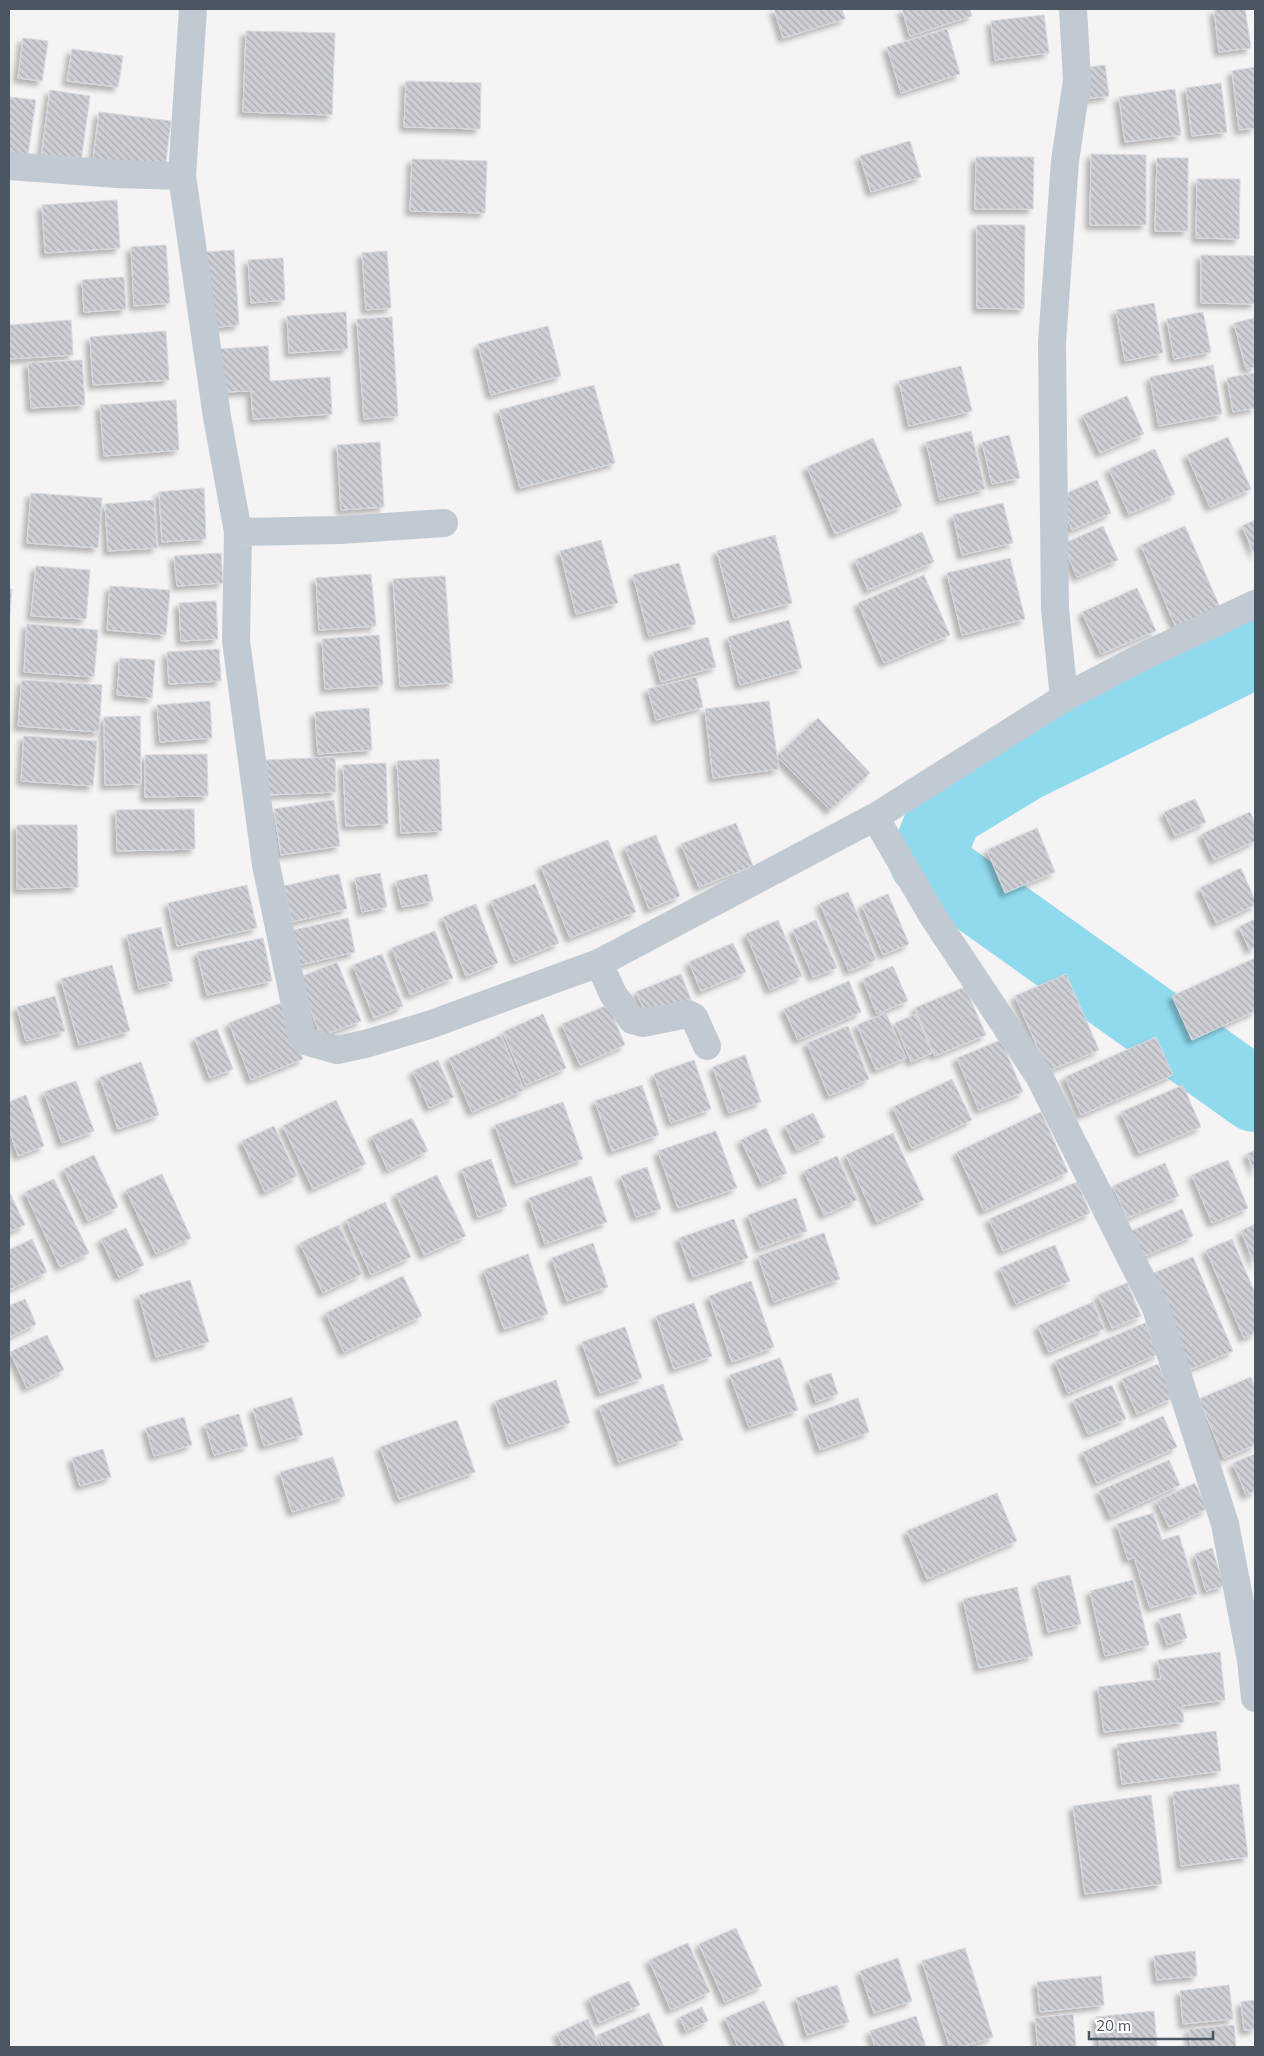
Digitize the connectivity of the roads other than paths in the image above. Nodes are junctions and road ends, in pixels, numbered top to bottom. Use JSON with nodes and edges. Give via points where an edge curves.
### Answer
{"nodes":[{"id":1,"x":193,"y":9,"type":"edge"},
{"id":2,"x":1073,"y":9,"type":"edge"},
{"id":3,"x":9,"y":166,"type":"edge"},
{"id":4,"x":182,"y":176,"type":"junction"},
{"id":5,"x":444,"y":522,"type":"dead end"},
{"id":6,"x":238,"y":532,"type":"junction"},
{"id":7,"x":1255,"y":604,"type":"edge"},
{"id":8,"x":1064,"y":698,"type":"junction"},
{"id":9,"x":875,"y":817,"type":"junction"},
{"id":10,"x":599,"y":963,"type":"junction"},
{"id":11,"x":707,"y":1046,"type":"dead end"},
{"id":12,"x":1255,"y":1698,"type":"edge"}],
"edges":[{"from":1,"to":4,"type":"street"},
{"from":2,"to":8,"type":"street","via":[[1077,80],[1065,161],[1052,343],[1055,609]]},
{"from":3,"to":4,"type":"street"},
{"from":4,"to":6,"type":"street","via":[[215,408]]},
{"from":5,"to":6,"type":"street","via":[[340,530]]},
{"from":6,"to":10,"type":"street","via":[[236,641],[266,865],[305,1041],[338,1050],[365,1044],[429,1025]]},
{"from":7,"to":8,"type":"street"},
{"from":8,"to":9,"type":"street"},
{"from":9,"to":10,"type":"street"},
{"from":9,"to":12,"type":"street","via":[[932,915],[1039,1076],[1156,1308],[1225,1524],[1251,1660]]},
{"from":10,"to":11,"type":"street","via":[[613,994],[632,1020],[643,1022],[688,1014],[694,1017]]}]}
